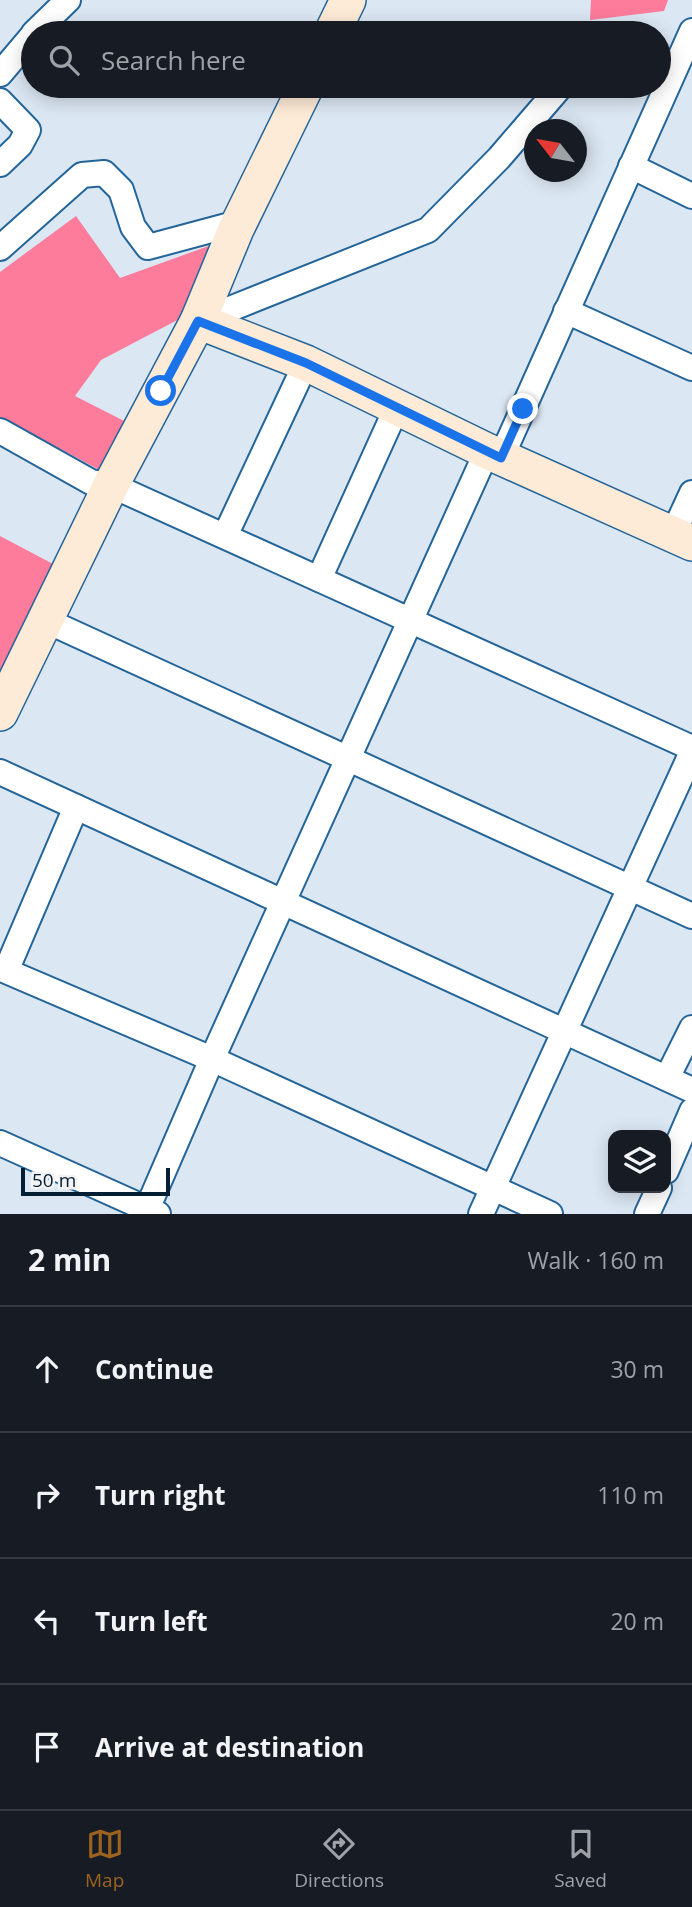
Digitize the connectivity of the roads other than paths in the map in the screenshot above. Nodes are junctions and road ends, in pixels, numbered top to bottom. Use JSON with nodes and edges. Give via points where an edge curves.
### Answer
{"nodes":[{"id":1,"x":68,"y":0,"type":"edge"},
{"id":2,"x":348,"y":0,"type":"edge"},
{"id":3,"x":47,"y":21,"type":"edge"},
{"id":4,"x":338,"y":21,"type":"edge"},
{"id":5,"x":692,"y":31,"type":"edge"},
{"id":6,"x":21,"y":49,"type":"edge"},
{"id":7,"x":0,"y":74,"type":"edge"},
{"id":8,"x":671,"y":77,"type":"edge"},
{"id":9,"x":300,"y":98,"type":"edge"},
{"id":10,"x":551,"y":98,"type":"edge"},
{"id":11,"x":662,"y":98,"type":"edge"},
{"id":12,"x":0,"y":101,"type":"edge"},
{"id":13,"x":0,"y":164,"type":"edge"},
{"id":14,"x":631,"y":166,"type":"junction"},
{"id":15,"x":692,"y":195,"type":"edge"},
{"id":16,"x":236,"y":229,"type":"junction"},
{"id":17,"x":0,"y":248,"type":"edge"},
{"id":18,"x":566,"y":311,"type":"junction"},
{"id":19,"x":209,"y":325,"type":"junction"},
{"id":20,"x":306,"y":363,"type":"junction"},
{"id":21,"x":692,"y":369,"type":"edge"},
{"id":22,"x":397,"y":407,"type":"junction"},
{"id":23,"x":0,"y":431,"type":"edge"},
{"id":24,"x":494,"y":454,"type":"junction"},
{"id":25,"x":111,"y":485,"type":"junction"},
{"id":26,"x":692,"y":494,"type":"edge"},
{"id":27,"x":225,"y":536,"type":"junction"},
{"id":28,"x":683,"y":538,"type":"edge"},
{"id":29,"x":319,"y":579,"type":"junction"},
{"id":30,"x":45,"y":620,"type":"junction"},
{"id":31,"x":411,"y":620,"type":"junction"},
{"id":32,"x":0,"y":713,"type":"edge"},
{"id":33,"x":692,"y":750,"type":"edge"},
{"id":34,"x":348,"y":759,"type":"junction"},
{"id":35,"x":0,"y":772,"type":"edge"},
{"id":36,"x":76,"y":807,"type":"junction"},
{"id":37,"x":630,"y":888,"type":"junction"},
{"id":38,"x":283,"y":902,"type":"junction"},
{"id":39,"x":692,"y":916,"type":"edge"},
{"id":40,"x":692,"y":1028,"type":"edge"},
{"id":41,"x":564,"y":1031,"type":"junction"},
{"id":42,"x":212,"y":1059,"type":"junction"},
{"id":43,"x":667,"y":1079,"type":"junction"},
{"id":44,"x":692,"y":1090,"type":"edge"},
{"id":45,"x":692,"y":1111,"type":"edge"},
{"id":46,"x":0,"y":1143,"type":"edge"},
{"id":47,"x":671,"y":1159,"type":"edge"},
{"id":48,"x":493,"y":1188,"type":"junction"},
{"id":49,"x":657,"y":1193,"type":"edge"},
{"id":50,"x":150,"y":1212,"type":"edge"},
{"id":51,"x":481,"y":1214,"type":"edge"},
{"id":52,"x":550,"y":1214,"type":"edge"},
{"id":53,"x":647,"y":1214,"type":"edge"}],
"edges":[{"from":1,"to":3,"type":"street"},
{"from":2,"to":4,"type":"street"},
{"from":5,"to":8,"type":"street"},
{"from":6,"to":7,"type":"street"},
{"from":9,"to":16,"type":"street"},
{"from":10,"to":19,"type":"street","via":[[428,230],[225,311]]},
{"from":11,"to":14,"type":"street"},
{"from":12,"to":13,"type":"street","via":[[28,130]]},
{"from":14,"to":15,"type":"street"},
{"from":14,"to":18,"type":"street"},
{"from":16,"to":17,"type":"street","via":[[230,225],[148,247],[133,226],[121,190],[104,173],[82,175]]},
{"from":16,"to":19,"type":"street"},
{"from":18,"to":21,"type":"street"},
{"from":18,"to":24,"type":"street"},
{"from":19,"to":20,"type":"street"},
{"from":19,"to":25,"type":"street"},
{"from":20,"to":22,"type":"street"},
{"from":20,"to":27,"type":"street"},
{"from":22,"to":24,"type":"street"},
{"from":22,"to":29,"type":"street"},
{"from":23,"to":25,"type":"street","via":[[91,482]]},
{"from":24,"to":28,"type":"street"},
{"from":24,"to":31,"type":"street"},
{"from":25,"to":27,"type":"street"},
{"from":25,"to":30,"type":"street"},
{"from":26,"to":28,"type":"street"},
{"from":27,"to":29,"type":"street"},
{"from":29,"to":31,"type":"street"},
{"from":30,"to":32,"type":"street"},
{"from":30,"to":34,"type":"street"},
{"from":31,"to":33,"type":"street"},
{"from":31,"to":34,"type":"street"},
{"from":33,"to":37,"type":"street"},
{"from":34,"to":37,"type":"street"},
{"from":34,"to":38,"type":"street"},
{"from":35,"to":36,"type":"street"},
{"from":36,"to":38,"type":"street"},
{"from":36,"to":42,"type":"street","via":[[5,971]]},
{"from":37,"to":39,"type":"street"},
{"from":37,"to":41,"type":"street"},
{"from":38,"to":41,"type":"street"},
{"from":38,"to":42,"type":"street"},
{"from":40,"to":43,"type":"street"},
{"from":41,"to":43,"type":"street"},
{"from":41,"to":48,"type":"street"},
{"from":42,"to":48,"type":"street"},
{"from":42,"to":50,"type":"street"},
{"from":43,"to":44,"type":"street"},
{"from":45,"to":47,"type":"street"},
{"from":46,"to":50,"type":"street"},
{"from":48,"to":51,"type":"street"},
{"from":48,"to":52,"type":"street"},
{"from":49,"to":53,"type":"street"}]}
